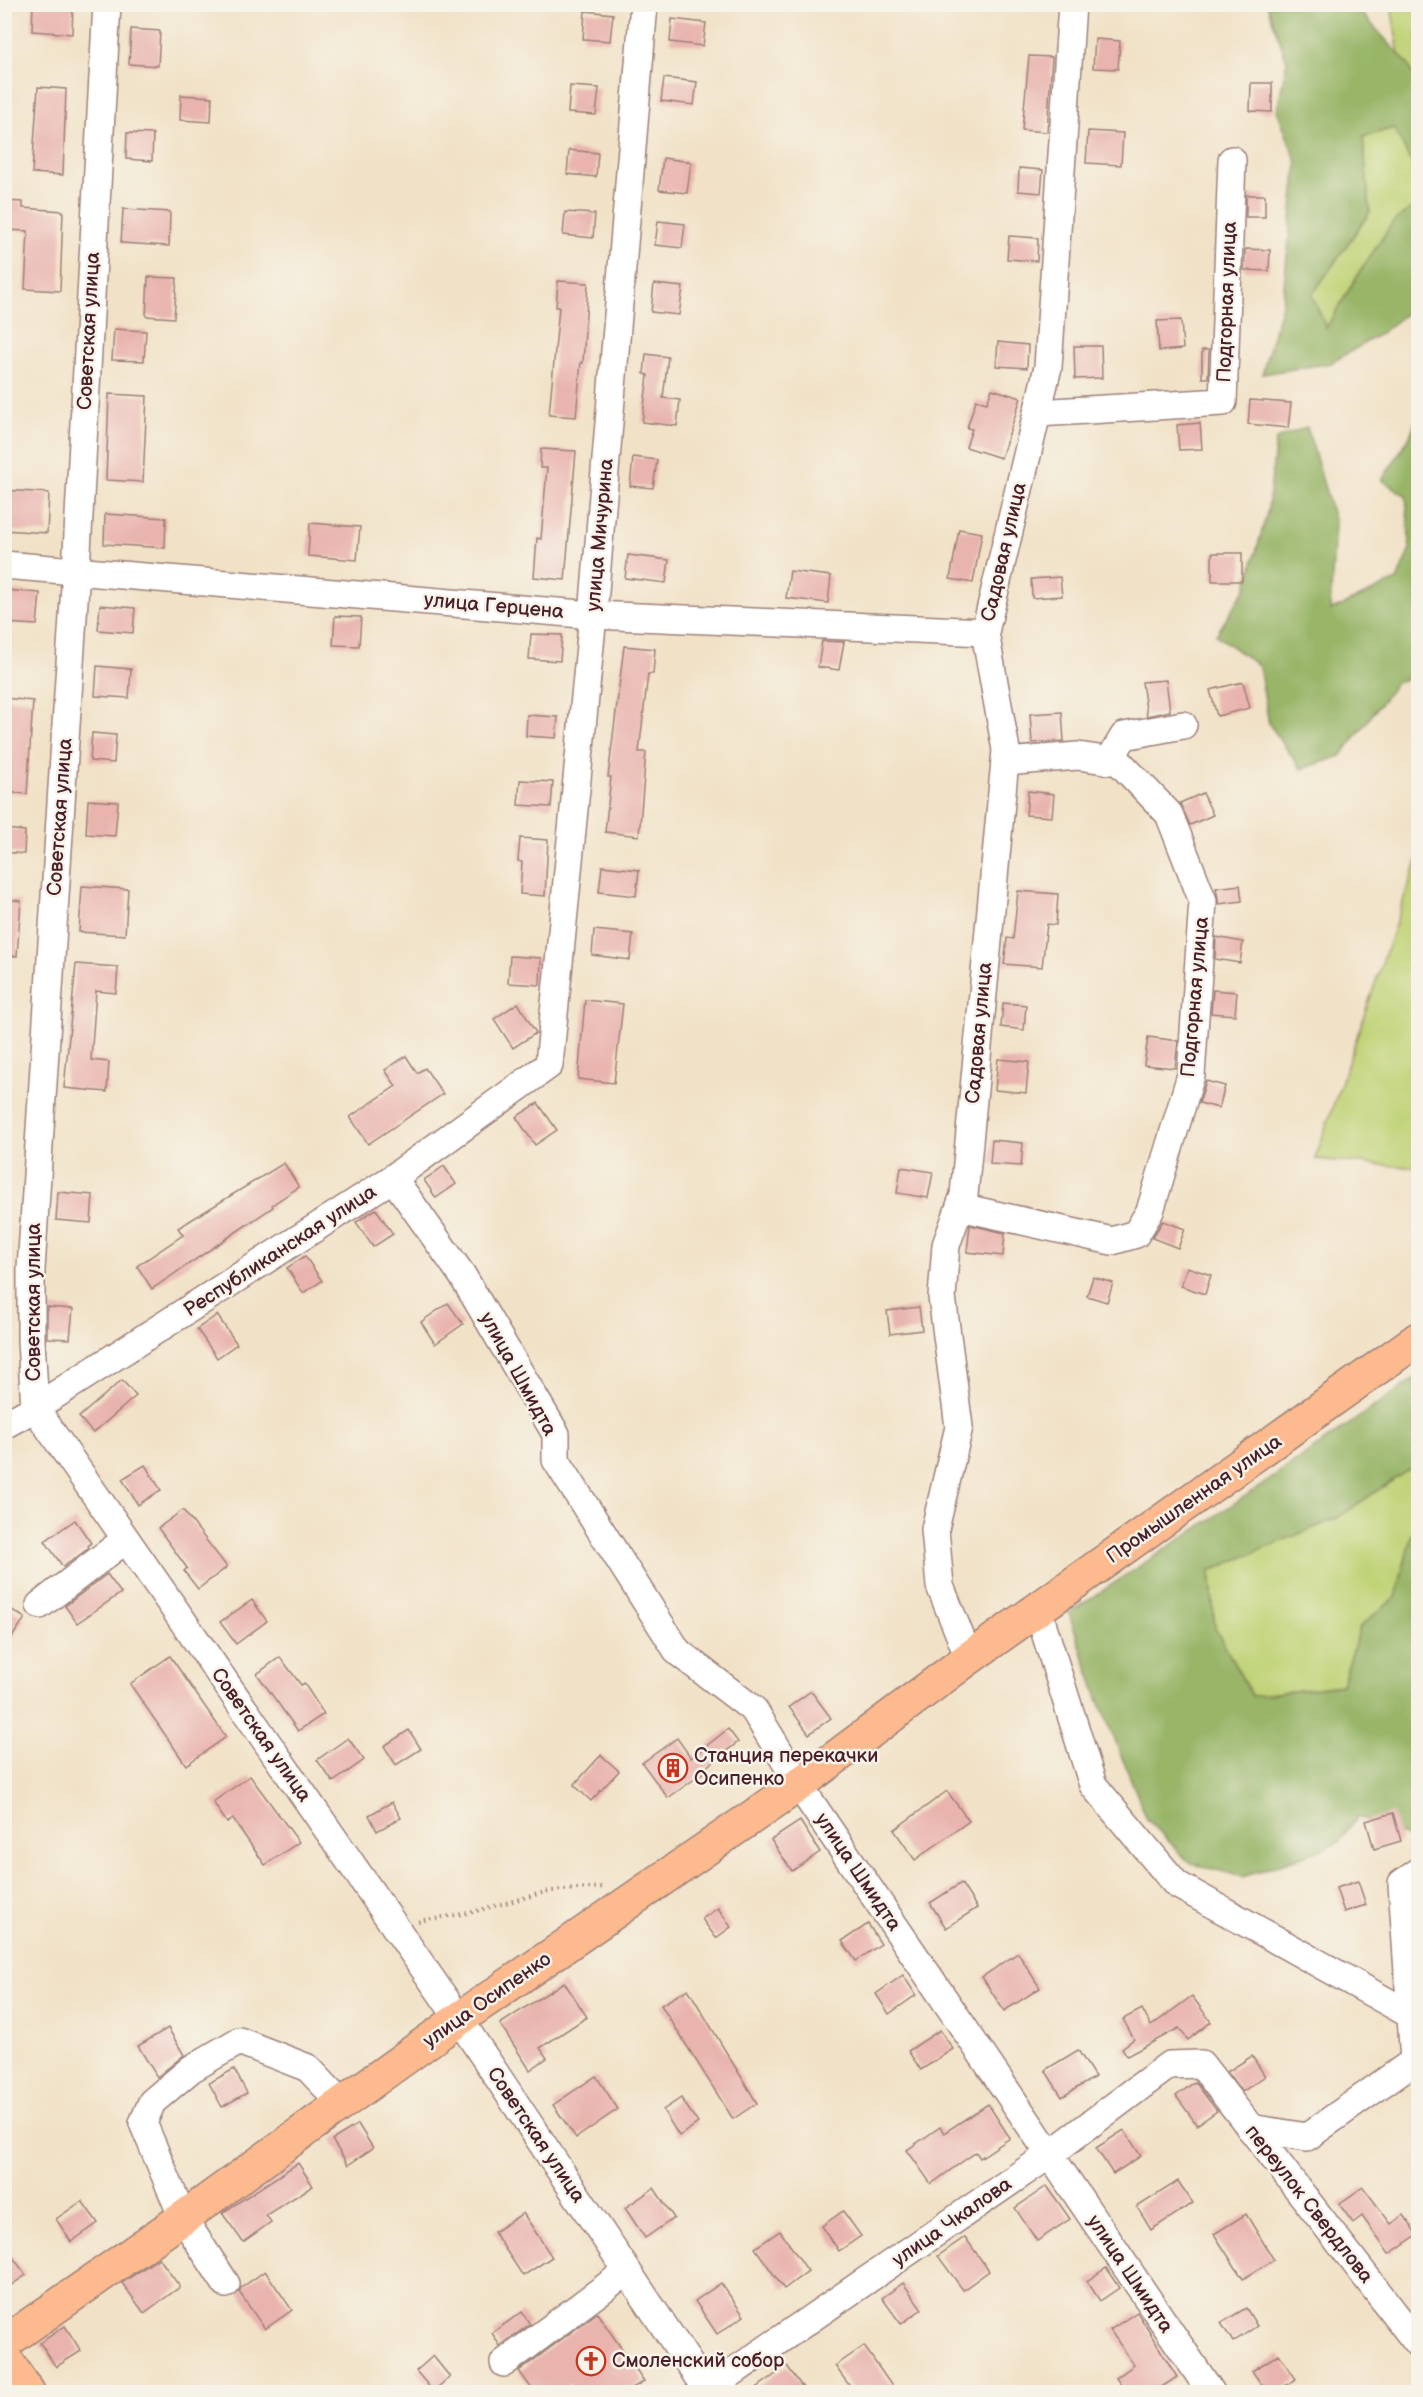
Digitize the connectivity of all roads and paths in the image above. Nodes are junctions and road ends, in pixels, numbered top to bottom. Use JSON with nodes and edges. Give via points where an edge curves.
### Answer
{"nodes":[{"id":1,"x":107,"y":4,"type":"edge"},
{"id":2,"x":644,"y":4,"type":"edge"},
{"id":3,"x":1072,"y":4,"type":"edge"},
{"id":4,"x":1232,"y":160,"type":"dead end"},
{"id":5,"x":1037,"y":413,"type":"junction"},
{"id":6,"x":4,"y":565,"type":"edge"},
{"id":7,"x":76,"y":570,"type":"junction"},
{"id":8,"x":593,"y":615,"type":"junction"},
{"id":9,"x":985,"y":632,"type":"junction"},
{"id":10,"x":1183,"y":725,"type":"dead end"},
{"id":11,"x":1109,"y":761,"type":"junction"},
{"id":12,"x":1005,"y":762,"type":"junction"},
{"id":13,"x":549,"y":1065,"type":"joint"},
{"id":14,"x":393,"y":1178,"type":"junction"},
{"id":15,"x":960,"y":1207,"type":"junction"},
{"id":16,"x":1419,"y":1339,"type":"edge"},
{"id":17,"x":35,"y":1408,"type":"junction"},
{"id":18,"x":4,"y":1425,"type":"edge"},
{"id":19,"x":125,"y":1540,"type":"junction"},
{"id":20,"x":40,"y":1605,"type":"dead end"},
{"id":21,"x":1038,"y":1610,"type":"junction"},
{"id":22,"x":969,"y":1658,"type":"junction"},
{"id":23,"x":800,"y":1784,"type":"junction"},
{"id":24,"x":1419,"y":1872,"type":"edge"},
{"id":25,"x":609,"y":1887,"type":"dead end"},
{"id":26,"x":394,"y":1925,"type":"junction"},
{"id":27,"x":1411,"y":2015,"type":"junction"},
{"id":28,"x":459,"y":2019,"type":"junction"},
{"id":29,"x":1416,"y":2060,"type":"edge"},
{"id":30,"x":1201,"y":2064,"type":"joint"},
{"id":31,"x":342,"y":2104,"type":"junction"},
{"id":32,"x":1250,"y":2128,"type":"junction"},
{"id":33,"x":1049,"y":2155,"type":"junction"},
{"id":34,"x":183,"y":2218,"type":"junction"},
{"id":35,"x":627,"y":2271,"type":"junction"},
{"id":36,"x":226,"y":2284,"type":"dead end"},
{"id":37,"x":1416,"y":2336,"type":"edge"},
{"id":38,"x":4,"y":2343,"type":"edge"},
{"id":39,"x":4,"y":2357,"type":"edge"},
{"id":40,"x":504,"y":2363,"type":"dead end"},
{"id":41,"x":28,"y":2392,"type":"edge"},
{"id":42,"x":707,"y":2392,"type":"edge"},
{"id":43,"x":1211,"y":2392,"type":"edge"}],
"edges":[{"from":1,"to":7,"type":"street","name":"Советская улица"},
{"from":2,"to":8,"type":"street","name":"улица Мичурина"},
{"from":3,"to":5,"type":"street","name":"Садовая улица","via":[[1048,367]]},
{"from":4,"to":5,"type":"street","name":"Подгорная улица","via":[[1223,402]]},
{"from":5,"to":9,"type":"street","name":"Садовая улица"},
{"from":6,"to":7,"type":"street","name":"улица Герцена"},
{"from":7,"to":8,"type":"street","name":"улица Герцена"},
{"from":7,"to":17,"type":"street","name":"Советская улица","via":[[31,1269]]},
{"from":8,"to":9,"type":"street","name":"улица Герцена"},
{"from":8,"to":13,"type":"street","name":"улица Мичурина"},
{"from":9,"to":12,"type":"street","name":"Садовая улица"},
{"from":10,"to":11,"type":"street","via":[[1124,736]]},
{"from":11,"to":12,"type":"street","name":"Подгорная улица","via":[[1078,756]]},
{"from":11,"to":15,"type":"street","name":"Подгорная улица","via":[[1119,762],[1169,814],[1203,901],[1191,1075],[1150,1211],[1136,1234],[1112,1241]]},
{"from":12,"to":15,"type":"street","name":"Садовая улица"},
{"from":13,"to":14,"type":"street","name":"Республиканская улица"},
{"from":14,"to":17,"type":"street","name":"Республиканская улица"},
{"from":14,"to":23,"type":"street","name":"улица Шмидта","via":[[462,1275],[556,1434],[556,1460],[678,1652],[754,1710]]},
{"from":15,"to":22,"type":"street","name":"Садовая улица","via":[[946,1245],[942,1297],[958,1427],[935,1529],[940,1586]]},
{"from":16,"to":21,"type":"main road","name":"Промышленная улица"},
{"from":17,"to":18,"type":"street","name":"Республиканская улица"},
{"from":17,"to":19,"type":"street","name":"Советская улица"},
{"from":19,"to":20,"type":"street"},
{"from":19,"to":26,"type":"street","name":"Советская улица"},
{"from":21,"to":22,"type":"main road","name":"Промышленная улица"},
{"from":21,"to":27,"type":"street","via":[[1093,1785],[1176,1884]]},
{"from":22,"to":23,"type":"main road","name":"улица Осипенко"},
{"from":23,"to":28,"type":"main road","name":"улица Осипенко"},
{"from":23,"to":33,"type":"street","name":"улица Шмидта"},
{"from":24,"to":27,"type":"street","via":[[1402,1883]]},
{"from":25,"to":26,"type":"path","via":[[549,1891],[469,1913]]},
{"from":26,"to":28,"type":"street","name":"Советская улица"},
{"from":27,"to":29,"type":"street"},
{"from":28,"to":31,"type":"main road","name":"улица Осипенко"},
{"from":28,"to":35,"type":"street","name":"Советская улица"},
{"from":29,"to":32,"type":"street","via":[[1307,2137]]},
{"from":30,"to":32,"type":"street","name":"переулок Свердлова"},
{"from":30,"to":33,"type":"street","name":"улица Чкалова","via":[[1169,2065]]},
{"from":31,"to":34,"type":"main road","name":"улица Осипенко"},
{"from":31,"to":34,"type":"street","via":[[308,2068],[239,2042],[191,2069],[152,2102],[143,2123]]},
{"from":32,"to":37,"type":"street","name":"переулок Свердлова"},
{"from":33,"to":42,"type":"street","name":"улица Чкалова"},
{"from":33,"to":43,"type":"street","name":"улица Шмидта"},
{"from":34,"to":36,"type":"street"},
{"from":34,"to":38,"type":"main road","name":"улица Осипенко"},
{"from":35,"to":40,"type":"street"},
{"from":35,"to":42,"type":"street","name":"Советская улица"},
{"from":39,"to":41,"type":"main road"}]}
